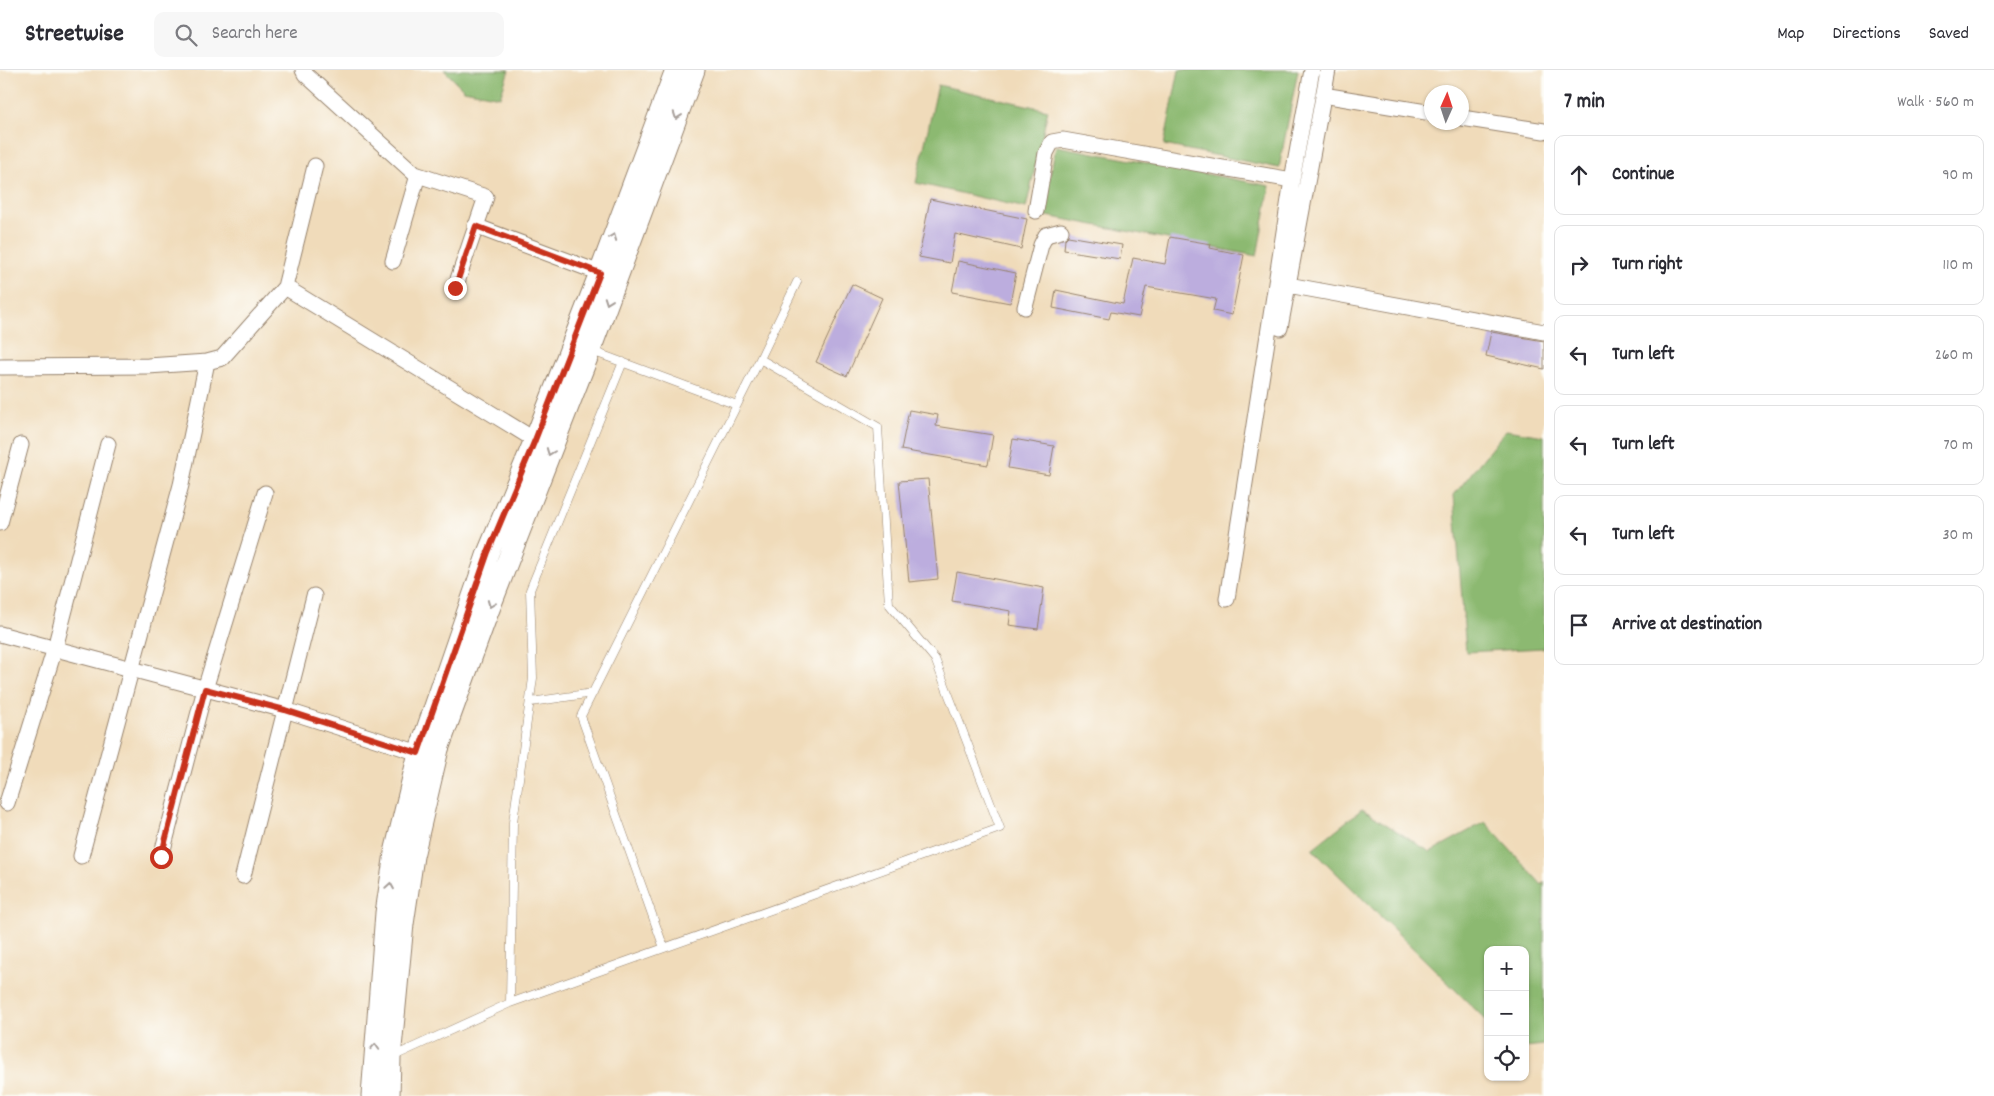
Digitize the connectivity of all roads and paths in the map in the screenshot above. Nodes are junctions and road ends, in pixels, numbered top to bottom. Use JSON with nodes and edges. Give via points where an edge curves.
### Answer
{"nodes":[{"id":1,"x":303,"y":70,"type":"edge"},
{"id":2,"x":676,"y":70,"type":"edge"},
{"id":3,"x":694,"y":70,"type":"edge"},
{"id":4,"x":1312,"y":70,"type":"edge"},
{"id":5,"x":1328,"y":70,"type":"edge"},
{"id":6,"x":1323,"y":95,"type":"junction"},
{"id":7,"x":1424,"y":112,"type":"edge"},
{"id":8,"x":1469,"y":119,"type":"edge"},
{"id":9,"x":1544,"y":132,"type":"edge"},
{"id":10,"x":315,"y":166,"type":"dead end"},
{"id":11,"x":418,"y":175,"type":"junction"},
{"id":12,"x":1292,"y":180,"type":"junction"},
{"id":13,"x":1036,"y":211,"type":"dead end"},
{"id":14,"x":476,"y":226,"type":"junction"},
{"id":15,"x":1061,"y":231,"type":"dead end"},
{"id":16,"x":393,"y":261,"type":"dead end"},
{"id":17,"x":600,"y":273,"type":"junction"},
{"id":18,"x":797,"y":282,"type":"dead end"},
{"id":19,"x":1288,"y":285,"type":"junction"},
{"id":20,"x":285,"y":287,"type":"junction"},
{"id":21,"x":455,"y":288,"type":"dead end"},
{"id":22,"x":1025,"y":307,"type":"dead end"},
{"id":23,"x":1280,"y":328,"type":"dead end"},
{"id":24,"x":1544,"y":332,"type":"edge"},
{"id":25,"x":590,"y":350,"type":"junction"},
{"id":26,"x":760,"y":360,"type":"junction"},
{"id":27,"x":207,"y":362,"type":"junction"},
{"id":28,"x":623,"y":362,"type":"junction"},
{"id":29,"x":0,"y":367,"type":"edge"},
{"id":30,"x":738,"y":405,"type":"junction"},
{"id":31,"x":535,"y":440,"type":"junction"},
{"id":32,"x":108,"y":444,"type":"dead end"},
{"id":33,"x":21,"y":445,"type":"dead end"},
{"id":34,"x":265,"y":493,"type":"dead end"},
{"id":35,"x":0,"y":523,"type":"edge"},
{"id":36,"x":314,"y":596,"type":"dead end"},
{"id":37,"x":1227,"y":599,"type":"dead end"},
{"id":38,"x":0,"y":634,"type":"edge"},
{"id":39,"x":55,"y":648,"type":"junction"},
{"id":40,"x":132,"y":668,"type":"junction"},
{"id":41,"x":205,"y":689,"type":"junction"},
{"id":42,"x":593,"y":693,"type":"junction"},
{"id":43,"x":531,"y":702,"type":"junction"},
{"id":44,"x":285,"y":710,"type":"junction"},
{"id":45,"x":418,"y":753,"type":"junction"},
{"id":46,"x":7,"y":803,"type":"dead end"},
{"id":47,"x":81,"y":856,"type":"dead end"},
{"id":48,"x":161,"y":857,"type":"dead end"},
{"id":49,"x":243,"y":876,"type":"dead end"},
{"id":50,"x":664,"y":948,"type":"junction"},
{"id":51,"x":510,"y":1003,"type":"junction"},
{"id":52,"x":390,"y":1058,"type":"junction"},
{"id":53,"x":372,"y":1096,"type":"edge"},
{"id":54,"x":389,"y":1096,"type":"edge"}],
"edges":[{"from":1,"to":11,"type":"street"},
{"from":17,"to":2,"type":"main road","one_way":true},
{"from":3,"to":25,"type":"main road","one_way":true},
{"from":4,"to":12,"type":"street"},
{"from":5,"to":6,"type":"street"},
{"from":6,"to":7,"type":"street"},
{"from":6,"to":19,"type":"street"},
{"from":8,"to":9,"type":"street"},
{"from":10,"to":20,"type":"street"},
{"from":11,"to":14,"type":"street","via":[[486,197]]},
{"from":11,"to":16,"type":"street"},
{"from":12,"to":13,"type":"street","via":[[1063,140],[1052,142],[1046,153]]},
{"from":12,"to":37,"type":"street"},
{"from":14,"to":17,"type":"street"},
{"from":14,"to":21,"type":"street"},
{"from":15,"to":22,"type":"street","via":[[1046,235],[1041,245]]},
{"from":17,"to":31,"type":"main road"},
{"from":18,"to":26,"type":"lane"},
{"from":19,"to":23,"type":"street"},
{"from":19,"to":24,"type":"street"},
{"from":20,"to":27,"type":"street","via":[[222,358]]},
{"from":20,"to":31,"type":"street"},
{"from":25,"to":28,"type":"lane"},
{"from":25,"to":52,"type":"main road","one_way":true,"via":[[487,614],[438,750],[412,866]]},
{"from":26,"to":30,"type":"lane"},
{"from":26,"to":50,"type":"lane","via":[[878,427],[889,604],[935,659],[1000,828]]},
{"from":27,"to":29,"type":"street","via":[[148,366]]},
{"from":27,"to":40,"type":"street","via":[[181,485]]},
{"from":28,"to":30,"type":"lane"},
{"from":28,"to":43,"type":"lane","via":[[530,590]]},
{"from":30,"to":42,"type":"lane"},
{"from":31,"to":45,"type":"main road","via":[[488,552]]},
{"from":32,"to":39,"type":"street"},
{"from":33,"to":35,"type":"street"},
{"from":34,"to":41,"type":"street"},
{"from":36,"to":44,"type":"street"},
{"from":38,"to":39,"type":"street"},
{"from":39,"to":40,"type":"street"},
{"from":39,"to":46,"type":"street"},
{"from":40,"to":41,"type":"street"},
{"from":40,"to":47,"type":"street"},
{"from":41,"to":44,"type":"street"},
{"from":41,"to":48,"type":"street"},
{"from":42,"to":43,"type":"lane"},
{"from":42,"to":50,"type":"lane","via":[[581,716]]},
{"from":43,"to":51,"type":"lane","via":[[513,822]]},
{"from":44,"to":45,"type":"street"},
{"from":44,"to":49,"type":"street"},
{"from":53,"to":45,"type":"main road","one_way":true,"via":[[386,913],[395,853]]},
{"from":50,"to":51,"type":"lane"},
{"from":51,"to":52,"type":"lane"},
{"from":52,"to":54,"type":"main road"}]}
